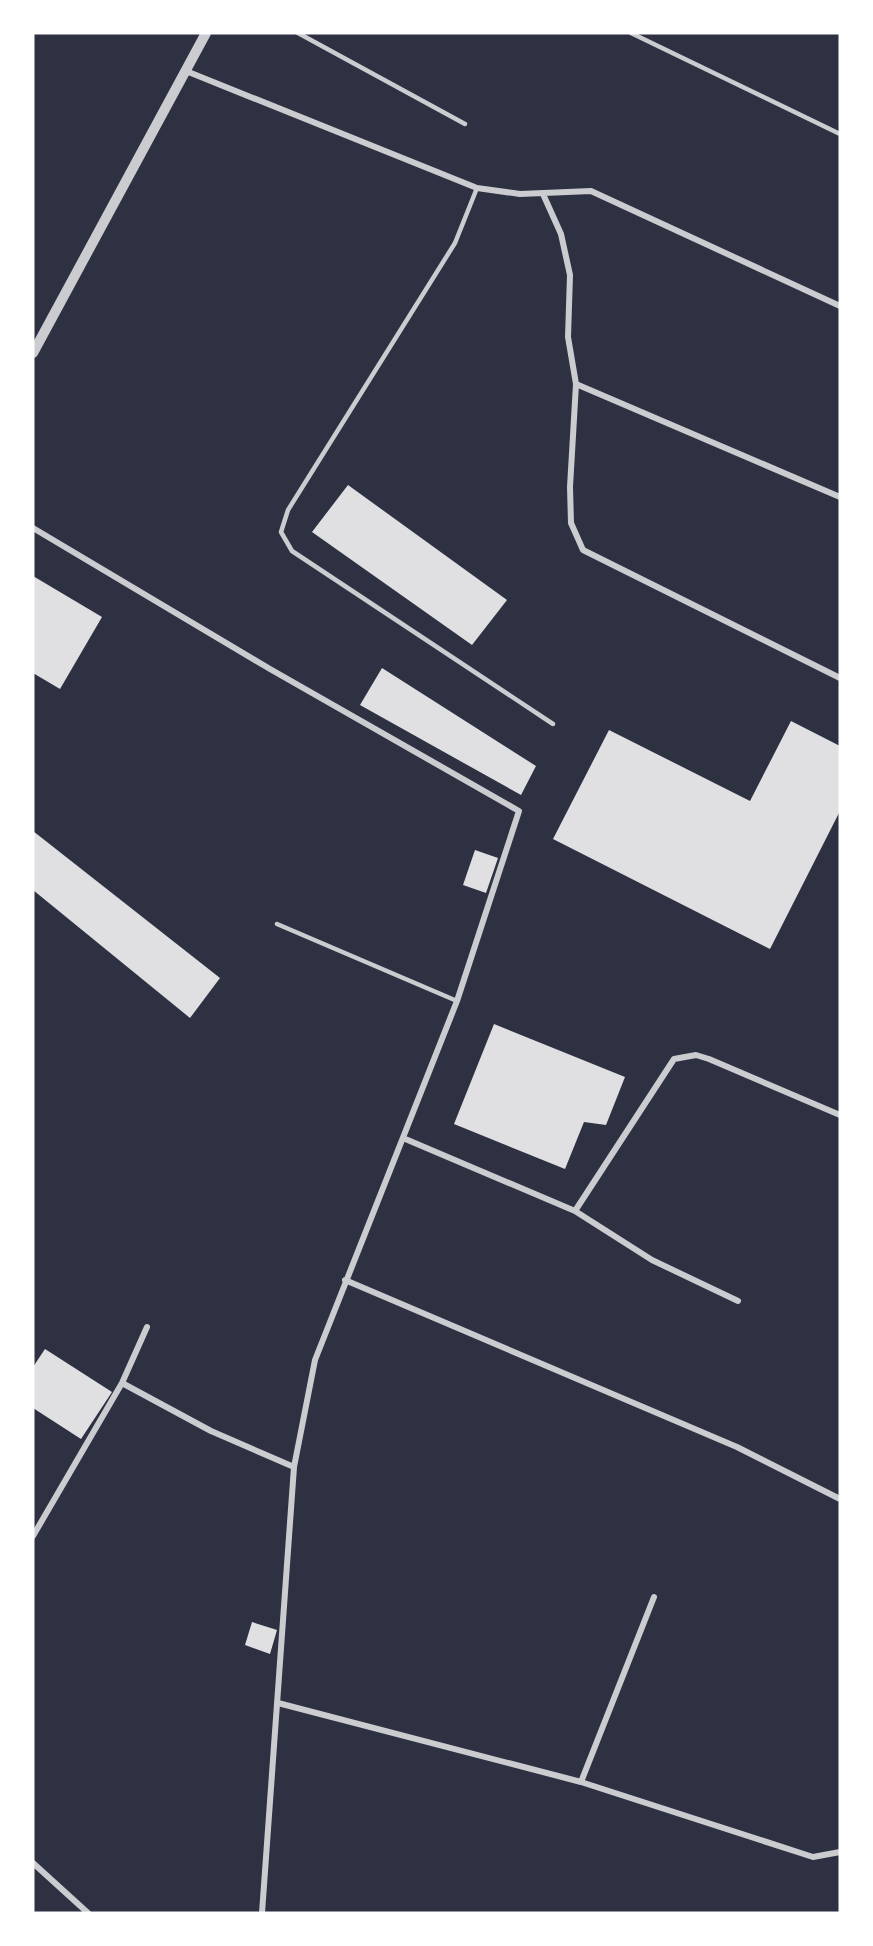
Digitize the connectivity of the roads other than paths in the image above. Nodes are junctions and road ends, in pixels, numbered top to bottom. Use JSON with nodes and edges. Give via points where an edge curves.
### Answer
{"nodes":[{"id":1,"x":206,"y":33,"type":"edge"},
{"id":2,"x":298,"y":33,"type":"edge"},
{"id":3,"x":631,"y":33,"type":"edge"},
{"id":4,"x":186,"y":71,"type":"junction"},
{"id":5,"x":465,"y":124,"type":"dead end"},
{"id":6,"x":840,"y":134,"type":"edge"},
{"id":7,"x":477,"y":188,"type":"junction"},
{"id":8,"x":543,"y":194,"type":"junction"},
{"id":9,"x":840,"y":306,"type":"edge"},
{"id":10,"x":33,"y":353,"type":"edge"},
{"id":11,"x":576,"y":384,"type":"junction"},
{"id":12,"x":840,"y":497,"type":"edge"},
{"id":13,"x":33,"y":528,"type":"edge"},
{"id":14,"x":840,"y":678,"type":"edge"},
{"id":15,"x":553,"y":724,"type":"dead end"},
{"id":16,"x":277,"y":924,"type":"dead end"},
{"id":17,"x":457,"y":1001,"type":"junction"},
{"id":18,"x":840,"y":1115,"type":"edge"},
{"id":19,"x":403,"y":1138,"type":"junction"},
{"id":20,"x":575,"y":1211,"type":"junction"},
{"id":21,"x":345,"y":1280,"type":"junction"},
{"id":22,"x":738,"y":1301,"type":"dead end"},
{"id":23,"x":147,"y":1327,"type":"dead end"},
{"id":24,"x":122,"y":1383,"type":"junction"},
{"id":25,"x":294,"y":1467,"type":"junction"},
{"id":26,"x":840,"y":1499,"type":"edge"},
{"id":27,"x":33,"y":1536,"type":"edge"},
{"id":28,"x":654,"y":1597,"type":"dead end"},
{"id":29,"x":278,"y":1703,"type":"junction"},
{"id":30,"x":581,"y":1782,"type":"junction"},
{"id":31,"x":840,"y":1852,"type":"edge"},
{"id":32,"x":33,"y":1863,"type":"edge"},
{"id":33,"x":88,"y":1913,"type":"edge"},
{"id":34,"x":262,"y":1913,"type":"edge"}],
"edges":[{"from":1,"to":4,"type":"street"},
{"from":2,"to":5,"type":"lane"},
{"from":3,"to":6,"type":"lane"},
{"from":4,"to":7,"type":"street"},
{"from":4,"to":10,"type":"street"},
{"from":7,"to":8,"type":"street"},
{"from":7,"to":15,"type":"lane","via":[[455,243],[288,510],[281,532],[292,551]]},
{"from":8,"to":9,"type":"street","via":[[591,191]]},
{"from":8,"to":11,"type":"street","via":[[561,234],[570,275],[568,337]]},
{"from":11,"to":12,"type":"street"},
{"from":11,"to":14,"type":"street","via":[[570,505],[571,523],[584,550]]},
{"from":13,"to":17,"type":"street","via":[[519,811]]},
{"from":16,"to":17,"type":"lane"},
{"from":17,"to":19,"type":"street"},
{"from":18,"to":20,"type":"street","via":[[709,1059],[696,1055],[674,1059]]},
{"from":19,"to":20,"type":"street"},
{"from":19,"to":21,"type":"street"},
{"from":20,"to":22,"type":"street","via":[[652,1260]]},
{"from":21,"to":25,"type":"street","via":[[315,1360]]},
{"from":21,"to":26,"type":"street","via":[[737,1447]]},
{"from":23,"to":24,"type":"street"},
{"from":24,"to":25,"type":"street","via":[[211,1431]]},
{"from":24,"to":27,"type":"street"},
{"from":25,"to":29,"type":"street"},
{"from":28,"to":30,"type":"street"},
{"from":29,"to":30,"type":"street"},
{"from":29,"to":34,"type":"street"},
{"from":30,"to":31,"type":"street","via":[[813,1857]]},
{"from":32,"to":33,"type":"street"}]}
